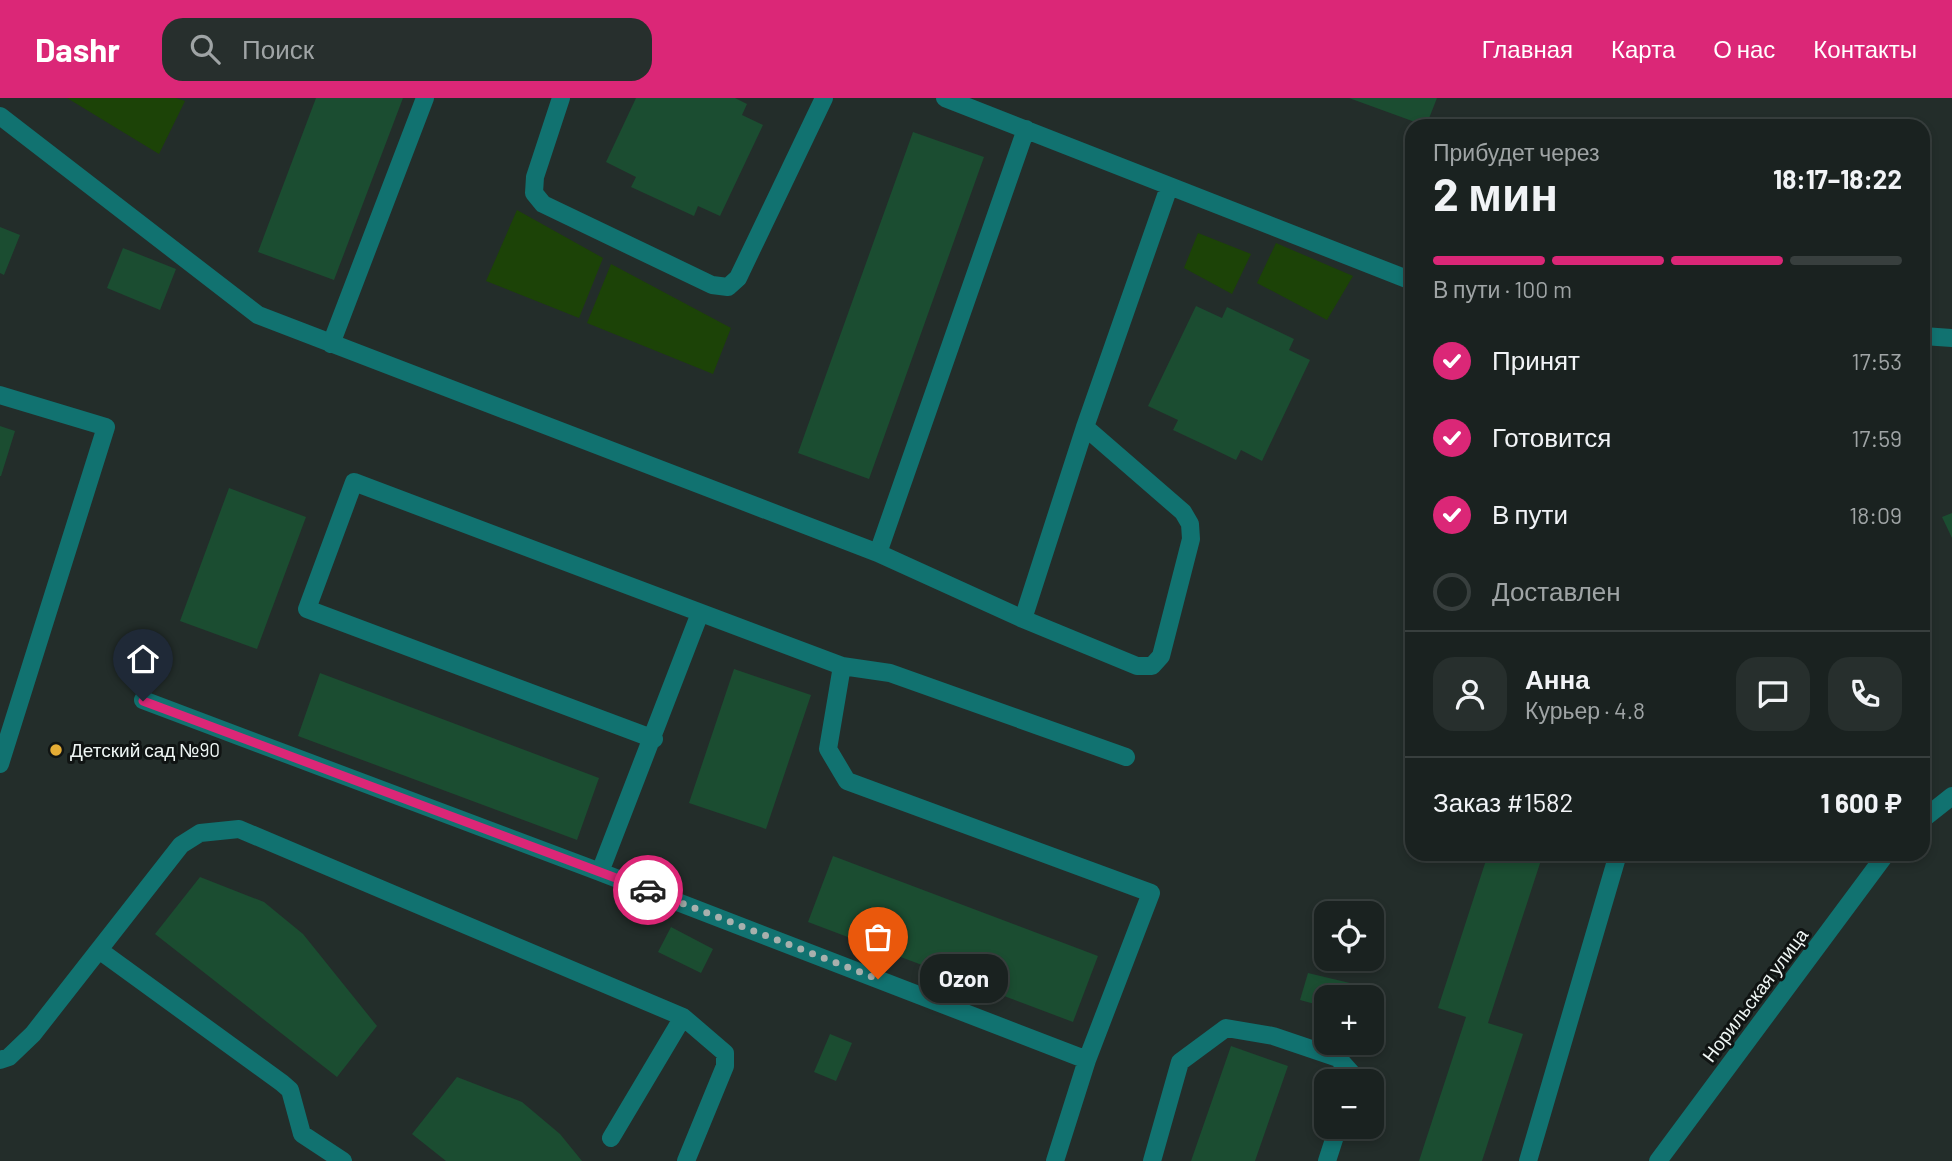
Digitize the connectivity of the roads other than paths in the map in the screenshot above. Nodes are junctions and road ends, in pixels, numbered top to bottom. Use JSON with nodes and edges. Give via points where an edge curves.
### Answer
{"nodes":[{"id":1,"x":425,"y":98,"type":"edge"},
{"id":2,"x":561,"y":98,"type":"edge"},
{"id":3,"x":824,"y":98,"type":"edge"},
{"id":4,"x":945,"y":98,"type":"edge"},
{"id":5,"x":0,"y":116,"type":"edge"},
{"id":6,"x":1026,"y":129,"type":"junction"},
{"id":7,"x":1169,"y":187,"type":"junction"},
{"id":8,"x":1405,"y":278,"type":"edge"},
{"id":9,"x":1930,"y":336,"type":"edge"},
{"id":10,"x":1952,"y":338,"type":"edge"},
{"id":11,"x":331,"y":344,"type":"junction"},
{"id":12,"x":0,"y":395,"type":"edge"},
{"id":13,"x":1085,"y":427,"type":"junction"},
{"id":14,"x":878,"y":554,"type":"junction"},
{"id":15,"x":700,"y":613,"type":"junction"},
{"id":16,"x":1023,"y":619,"type":"junction"},
{"id":17,"x":842,"y":666,"type":"junction"},
{"id":18,"x":143,"y":701,"type":"dead end"},
{"id":19,"x":654,"y":739,"type":"junction"},
{"id":20,"x":1126,"y":757,"type":"dead end"},
{"id":21,"x":0,"y":764,"type":"edge"},
{"id":22,"x":1952,"y":796,"type":"edge"},
{"id":23,"x":1930,"y":813,"type":"edge"},
{"id":24,"x":1616,"y":861,"type":"edge"},
{"id":25,"x":1881,"y":861,"type":"edge"},
{"id":26,"x":600,"y":872,"type":"junction"},
{"id":27,"x":99,"y":950,"type":"junction"},
{"id":28,"x":683,"y":1017,"type":"junction"},
{"id":29,"x":0,"y":1060,"type":"edge"},
{"id":30,"x":1087,"y":1060,"type":"junction"},
{"id":31,"x":1348,"y":1069,"type":"edge"},
{"id":32,"x":611,"y":1138,"type":"dead end"},
{"id":33,"x":1334,"y":1139,"type":"edge"},
{"id":34,"x":343,"y":1161,"type":"edge"},
{"id":35,"x":686,"y":1161,"type":"edge"},
{"id":36,"x":1055,"y":1161,"type":"edge"},
{"id":37,"x":1152,"y":1161,"type":"edge"},
{"id":38,"x":1327,"y":1161,"type":"edge"},
{"id":39,"x":1528,"y":1161,"type":"edge"},
{"id":40,"x":1658,"y":1161,"type":"edge"}],
"edges":[{"from":1,"to":11,"type":"street"},
{"from":2,"to":3,"type":"street","via":[[535,177],[534,192],[542,204],[712,285],[728,287],[738,278]]},
{"from":4,"to":6,"type":"street"},
{"from":5,"to":11,"type":"street","via":[[258,315]]},
{"from":6,"to":7,"type":"street"},
{"from":6,"to":14,"type":"street"},
{"from":7,"to":8,"type":"street"},
{"from":7,"to":13,"type":"street"},
{"from":9,"to":10,"type":"street"},
{"from":11,"to":14,"type":"street"},
{"from":12,"to":21,"type":"street","via":[[106,427]]},
{"from":13,"to":16,"type":"street"},
{"from":13,"to":16,"type":"street","via":[[1183,512],[1190,524],[1191,539],[1161,656],[1152,666],[1137,666]]},
{"from":14,"to":16,"type":"street"},
{"from":15,"to":17,"type":"street"},
{"from":15,"to":19,"type":"street"},
{"from":15,"to":19,"type":"street","via":[[354,482],[330,546],[307,609]]},
{"from":17,"to":20,"type":"street","via":[[890,673]]},
{"from":17,"to":30,"type":"street","via":[[828,749],[848,781],[1151,893]]},
{"from":18,"to":26,"type":"street"},
{"from":19,"to":26,"type":"street"},
{"from":22,"to":23,"type":"street"},
{"from":24,"to":39,"type":"street"},
{"from":25,"to":40,"type":"street","name":"Норильская улица"},
{"from":26,"to":30,"type":"street"},
{"from":27,"to":28,"type":"street","via":[[189,837],[239,829]]},
{"from":27,"to":29,"type":"street","via":[[33,1034]]},
{"from":27,"to":34,"type":"street","via":[[282,1083],[290,1090],[302,1134]]},
{"from":28,"to":32,"type":"street"},
{"from":28,"to":35,"type":"street","via":[[725,1053],[725,1066]]},
{"from":30,"to":36,"type":"street"},
{"from":31,"to":37,"type":"street","via":[[1338,1058],[1273,1035],[1226,1028],[1180,1062]]},
{"from":33,"to":38,"type":"street"}]}
